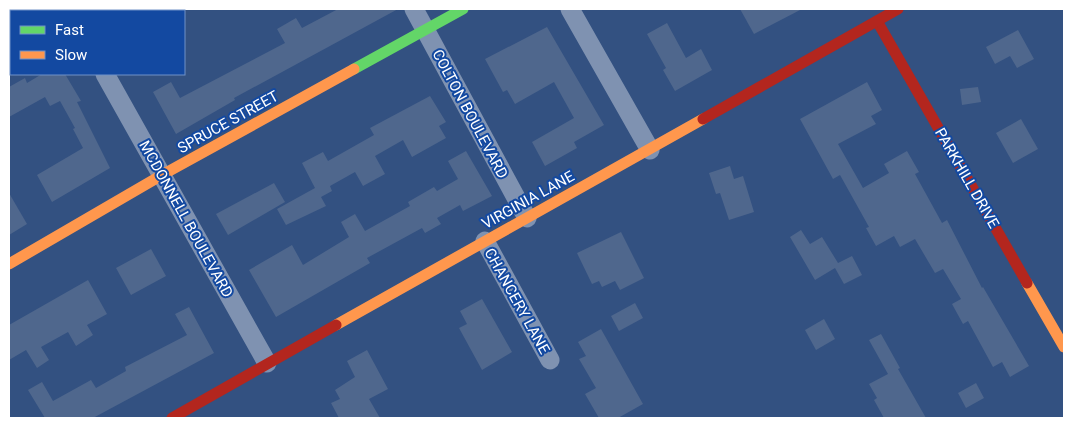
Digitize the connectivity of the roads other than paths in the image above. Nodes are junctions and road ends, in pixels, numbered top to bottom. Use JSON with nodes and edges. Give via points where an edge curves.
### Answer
{"nodes":[{"id":1,"x":414,"y":9,"type":"edge"},
{"id":2,"x":463,"y":9,"type":"edge"},
{"id":3,"x":570,"y":9,"type":"edge"},
{"id":4,"x":898,"y":9,"type":"edge"},
{"id":5,"x":873,"y":15,"type":"edge"},
{"id":6,"x":425,"y":30,"type":"junction"},
{"id":7,"x":106,"y":75,"type":"edge"},
{"id":8,"x":650,"y":150,"type":"junction"},
{"id":9,"x":162,"y":175,"type":"junction"},
{"id":10,"x":527,"y":218,"type":"junction"},
{"id":11,"x":485,"y":241,"type":"junction"},
{"id":12,"x":9,"y":264,"type":"edge"},
{"id":13,"x":1064,"y":347,"type":"edge"},
{"id":14,"x":550,"y":360,"type":"dead end"},
{"id":15,"x":267,"y":363,"type":"junction"},
{"id":16,"x":181,"y":416,"type":"edge"}],
"edges":[{"from":1,"to":6,"type":"street","name":"COLTON BOULEVARD"},
{"from":2,"to":6,"type":"street","name":"SPRUCE STREET"},
{"from":3,"to":8,"type":"street"},
{"from":4,"to":5,"type":"street","name":"VIRGINIA LANE"},
{"from":5,"to":8,"type":"street","name":"VIRGINIA LANE"},
{"from":5,"to":13,"type":"street","name":"PARKHILL DRIVE"},
{"from":6,"to":9,"type":"street","name":"SPRUCE STREET"},
{"from":6,"to":10,"type":"street","name":"COLTON BOULEVARD"},
{"from":7,"to":9,"type":"street","name":"MCDONNELL BOULEVARD"},
{"from":8,"to":10,"type":"street","name":"VIRGINIA LANE"},
{"from":9,"to":12,"type":"street","name":"SPRUCE STREET"},
{"from":9,"to":15,"type":"street","name":"MCDONNELL BOULEVARD"},
{"from":10,"to":11,"type":"street","name":"VIRGINIA LANE"},
{"from":11,"to":14,"type":"street","name":"CHANCERY LANE"},
{"from":11,"to":15,"type":"street","name":"VIRGINIA LANE"},
{"from":15,"to":16,"type":"street","name":"VIRGINIA LANE"}]}
